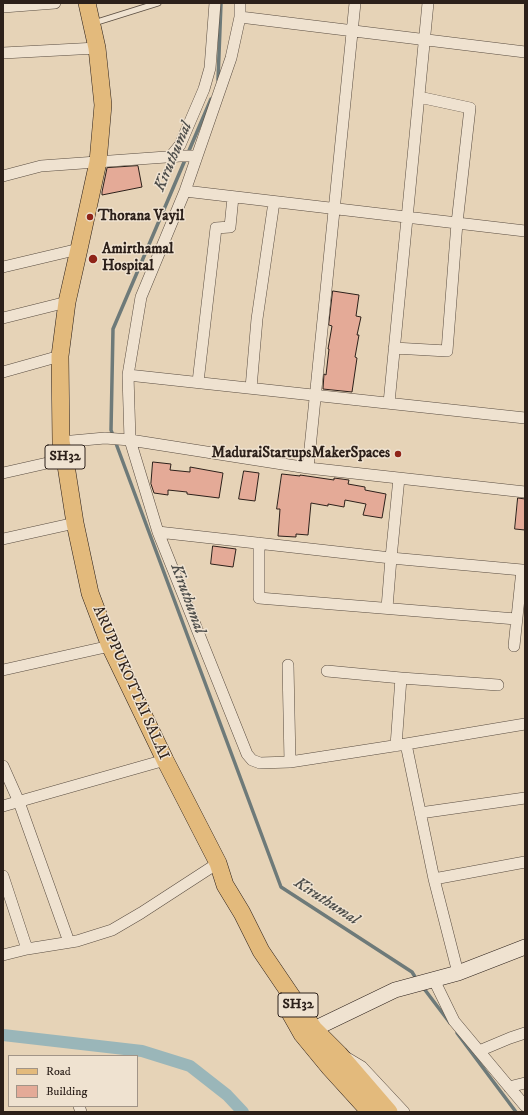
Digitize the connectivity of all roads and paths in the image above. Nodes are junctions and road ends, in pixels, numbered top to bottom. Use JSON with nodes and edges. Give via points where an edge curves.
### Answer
{"nodes":[{"id":1,"x":55,"y":3,"type":"edge"},
{"id":2,"x":87,"y":3,"type":"edge"},
{"id":3,"x":158,"y":3,"type":"edge"},
{"id":4,"x":215,"y":3,"type":"edge"},
{"id":5,"x":240,"y":3,"type":"edge"},
{"id":6,"x":355,"y":3,"type":"edge"},
{"id":7,"x":428,"y":3,"type":"edge"},
{"id":8,"x":3,"y":7,"type":"edge"},
{"id":9,"x":240,"y":18,"type":"junction"},
{"id":10,"x":92,"y":24,"type":"junction"},
{"id":11,"x":352,"y":31,"type":"junction"},
{"id":12,"x":425,"y":40,"type":"junction"},
{"id":13,"x":97,"y":48,"type":"junction"},
{"id":14,"x":525,"y":52,"type":"edge"},
{"id":15,"x":3,"y":53,"type":"edge"},
{"id":16,"x":419,"y":97,"type":"junction"},
{"id":17,"x":176,"y":156,"type":"junction"},
{"id":18,"x":194,"y":156,"type":"junction"},
{"id":19,"x":98,"y":162,"type":"junction"},
{"id":20,"x":3,"y":176,"type":"edge"},
{"id":21,"x":185,"y":191,"type":"junction"},
{"id":22,"x":233,"y":197,"type":"junction"},
{"id":23,"x":274,"y":202,"type":"junction"},
{"id":24,"x":334,"y":209,"type":"junction"},
{"id":25,"x":407,"y":217,"type":"junction"},
{"id":26,"x":457,"y":223,"type":"junction"},
{"id":27,"x":525,"y":231,"type":"edge"},
{"id":28,"x":79,"y":249,"type":"junction"},
{"id":29,"x":3,"y":267,"type":"edge"},
{"id":30,"x":67,"y":302,"type":"junction"},
{"id":31,"x":3,"y":318,"type":"edge"},
{"id":32,"x":394,"y":348,"type":"junction"},
{"id":33,"x":60,"y":356,"type":"junction"},
{"id":34,"x":3,"y":372,"type":"edge"},
{"id":35,"x":128,"y":374,"type":"junction"},
{"id":36,"x":198,"y":382,"type":"junction"},
{"id":37,"x":251,"y":388,"type":"junction"},
{"id":38,"x":315,"y":395,"type":"junction"},
{"id":39,"x":389,"y":403,"type":"junction"},
{"id":40,"x":525,"y":418,"type":"edge"},
{"id":41,"x":125,"y":440,"type":"junction"},
{"id":42,"x":61,"y":442,"type":"junction"},
{"id":43,"x":66,"y":459,"type":"junction"},
{"id":44,"x":308,"y":468,"type":"junction"},
{"id":45,"x":3,"y":473,"type":"edge"},
{"id":46,"x":399,"y":478,"type":"junction"},
{"id":47,"x":525,"y":492,"type":"edge"},
{"id":48,"x":75,"y":523,"type":"junction"},
{"id":49,"x":158,"y":532,"type":"junction"},
{"id":50,"x":3,"y":540,"type":"edge"},
{"id":51,"x":259,"y":543,"type":"junction"},
{"id":52,"x":391,"y":558,"type":"junction"},
{"id":53,"x":523,"y":570,"type":"edge"},
{"id":54,"x":387,"y":608,"type":"junction"},
{"id":55,"x":516,"y":619,"type":"junction"},
{"id":56,"x":110,"y":646,"type":"junction"},
{"id":57,"x":514,"y":646,"type":"dead end"},
{"id":58,"x":288,"y":665,"type":"dead end"},
{"id":59,"x":3,"y":670,"type":"edge"},
{"id":60,"x":327,"y":671,"type":"dead end"},
{"id":61,"x":402,"y":678,"type":"junction"},
{"id":62,"x":498,"y":685,"type":"dead end"},
{"id":63,"x":525,"y":724,"type":"edge"},
{"id":64,"x":401,"y":745,"type":"junction"},
{"id":65,"x":165,"y":760,"type":"junction"},
{"id":66,"x":290,"y":762,"type":"junction"},
{"id":67,"x":3,"y":766,"type":"edge"},
{"id":68,"x":525,"y":798,"type":"edge"},
{"id":69,"x":19,"y":802,"type":"junction"},
{"id":70,"x":3,"y":806,"type":"edge"},
{"id":71,"x":420,"y":813,"type":"junction"},
{"id":72,"x":525,"y":862,"type":"edge"},
{"id":73,"x":218,"y":863,"type":"junction"},
{"id":74,"x":3,"y":876,"type":"edge"},
{"id":75,"x":434,"y":878,"type":"junction"},
{"id":76,"x":225,"y":885,"type":"junction"},
{"id":77,"x":69,"y":942,"type":"junction"},
{"id":78,"x":525,"y":947,"type":"edge"},
{"id":79,"x":27,"y":949,"type":"junction"},
{"id":80,"x":3,"y":955,"type":"edge"},
{"id":81,"x":458,"y":973,"type":"junction"},
{"id":82,"x":434,"y":980,"type":"junction"},
{"id":83,"x":314,"y":1029,"type":"junction"},
{"id":84,"x":525,"y":1033,"type":"edge"},
{"id":85,"x":479,"y":1051,"type":"junction"},
{"id":86,"x":339,"y":1054,"type":"junction"},
{"id":87,"x":525,"y":1083,"type":"edge"},
{"id":88,"x":510,"y":1087,"type":"junction"},
{"id":89,"x":525,"y":1106,"type":"edge"},
{"id":90,"x":370,"y":1112,"type":"edge"},
{"id":91,"x":389,"y":1112,"type":"edge"},
{"id":92,"x":404,"y":1112,"type":"edge"}],
"edges":[{"from":1,"to":8,"type":"street"},
{"from":2,"to":10,"type":"main road","name":"ARUPPUKOTTAI SALAI","number":"SH32"},
{"from":3,"to":10,"type":"lane"},
{"from":4,"to":17,"type":"street","via":[[210,68]]},
{"from":5,"to":9,"type":"street"},
{"from":6,"to":11,"type":"street"},
{"from":7,"to":12,"type":"street"},
{"from":9,"to":11,"type":"street"},
{"from":9,"to":18,"type":"street","via":[[231,58]]},
{"from":10,"to":13,"type":"main road","name":"ARUPPUKOTTAI SALAI","number":"SH32"},
{"from":11,"to":12,"type":"street"},
{"from":11,"to":24,"type":"street"},
{"from":12,"to":14,"type":"street"},
{"from":12,"to":16,"type":"street"},
{"from":13,"to":15,"type":"street"},
{"from":13,"to":19,"type":"main road","name":"ARUPPUKOTTAI SALAI","number":"SH32","via":[[103,105]]},
{"from":16,"to":25,"type":"street"},
{"from":16,"to":26,"type":"street","via":[[470,108]]},
{"from":17,"to":18,"type":"street"},
{"from":17,"to":19,"type":"street"},
{"from":18,"to":21,"type":"street"},
{"from":19,"to":20,"type":"street","via":[[41,166]]},
{"from":19,"to":28,"type":"main road","name":"ARUPPUKOTTAI SALAI","number":"SH32"},
{"from":21,"to":22,"type":"street"},
{"from":21,"to":35,"type":"street","via":[[141,297]]},
{"from":22,"to":23,"type":"street"},
{"from":22,"to":36,"type":"street","via":[[230,227],[216,228]]},
{"from":23,"to":24,"type":"street"},
{"from":23,"to":37,"type":"street","via":[[257,319]]},
{"from":24,"to":25,"type":"street"},
{"from":24,"to":38,"type":"street"},
{"from":25,"to":26,"type":"street"},
{"from":25,"to":32,"type":"street"},
{"from":26,"to":27,"type":"street"},
{"from":26,"to":32,"type":"street","via":[[447,351]]},
{"from":28,"to":29,"type":"street"},
{"from":28,"to":30,"type":"main road","name":"ARUPPUKOTTAI SALAI","number":"SH32"},
{"from":30,"to":31,"type":"street"},
{"from":30,"to":33,"type":"main road","name":"ARUPPUKOTTAI SALAI","number":"SH32"},
{"from":32,"to":39,"type":"street"},
{"from":33,"to":34,"type":"street"},
{"from":33,"to":42,"type":"main road","name":"ARUPPUKOTTAI SALAI","number":"SH32"},
{"from":35,"to":36,"type":"street"},
{"from":35,"to":41,"type":"street"},
{"from":36,"to":37,"type":"street"},
{"from":37,"to":38,"type":"street"},
{"from":38,"to":39,"type":"street"},
{"from":38,"to":44,"type":"street"},
{"from":39,"to":40,"type":"street"},
{"from":41,"to":42,"type":"street","via":[[105,438]]},
{"from":41,"to":44,"type":"street"},
{"from":41,"to":49,"type":"street"},
{"from":42,"to":43,"type":"main road","name":"ARUPPUKOTTAI SALAI","number":"SH32"},
{"from":43,"to":45,"type":"street"},
{"from":43,"to":48,"type":"main road","name":"ARUPPUKOTTAI SALAI","number":"SH32"},
{"from":44,"to":46,"type":"street"},
{"from":46,"to":47,"type":"street"},
{"from":46,"to":52,"type":"street"},
{"from":48,"to":50,"type":"street"},
{"from":48,"to":56,"type":"main road","name":"ARUPPUKOTTAI SALAI","number":"SH32","via":[[90,593]]},
{"from":49,"to":51,"type":"street"},
{"from":49,"to":66,"type":"street","via":[[247,754],[252,760],[260,763]]},
{"from":51,"to":52,"type":"street"},
{"from":51,"to":54,"type":"street","via":[[259,598]]},
{"from":52,"to":53,"type":"street"},
{"from":52,"to":54,"type":"street"},
{"from":53,"to":55,"type":"street"},
{"from":54,"to":55,"type":"street"},
{"from":55,"to":57,"type":"street"},
{"from":56,"to":59,"type":"street"},
{"from":56,"to":65,"type":"main road","name":"ARUPPUKOTTAI SALAI","number":"SH32"},
{"from":58,"to":66,"type":"street"},
{"from":60,"to":61,"type":"street"},
{"from":61,"to":62,"type":"street"},
{"from":61,"to":64,"type":"street"},
{"from":63,"to":64,"type":"street"},
{"from":64,"to":66,"type":"street"},
{"from":64,"to":71,"type":"street"},
{"from":65,"to":69,"type":"street"},
{"from":65,"to":73,"type":"main road","name":"ARUPPUKOTTAI SALAI","number":"SH32"},
{"from":67,"to":69,"type":"street"},
{"from":68,"to":71,"type":"street"},
{"from":69,"to":70,"type":"street"},
{"from":69,"to":77,"type":"street"},
{"from":71,"to":75,"type":"street"},
{"from":72,"to":75,"type":"street"},
{"from":73,"to":76,"type":"main road","name":"ARUPPUKOTTAI SALAI","number":"SH32"},
{"from":73,"to":77,"type":"street","via":[[112,930]]},
{"from":74,"to":79,"type":"street"},
{"from":75,"to":81,"type":"street"},
{"from":76,"to":83,"type":"main road","name":"ARUPPUKOTTAI SALAI","number":"SH32","via":[[261,951]]},
{"from":76,"to":90,"type":"main road","via":[[238,926],[250,951],[302,1034]]},
{"from":77,"to":79,"type":"street"},
{"from":78,"to":81,"type":"street"},
{"from":79,"to":80,"type":"street"},
{"from":81,"to":82,"type":"street"},
{"from":82,"to":83,"type":"street","via":[[395,990]]},
{"from":82,"to":85,"type":"street","via":[[454,1021]]},
{"from":83,"to":86,"type":"main road","name":"ARUPPUKOTTAI SALAI","number":"SH32"},
{"from":84,"to":85,"type":"street"},
{"from":85,"to":88,"type":"street"},
{"from":86,"to":91,"type":"main road","name":"ARUPPUKOTTAI SALAI","number":"SH32"},
{"from":86,"to":92,"type":"street","via":[[362,1067]]},
{"from":87,"to":88,"type":"street"},
{"from":88,"to":89,"type":"street"}]}
